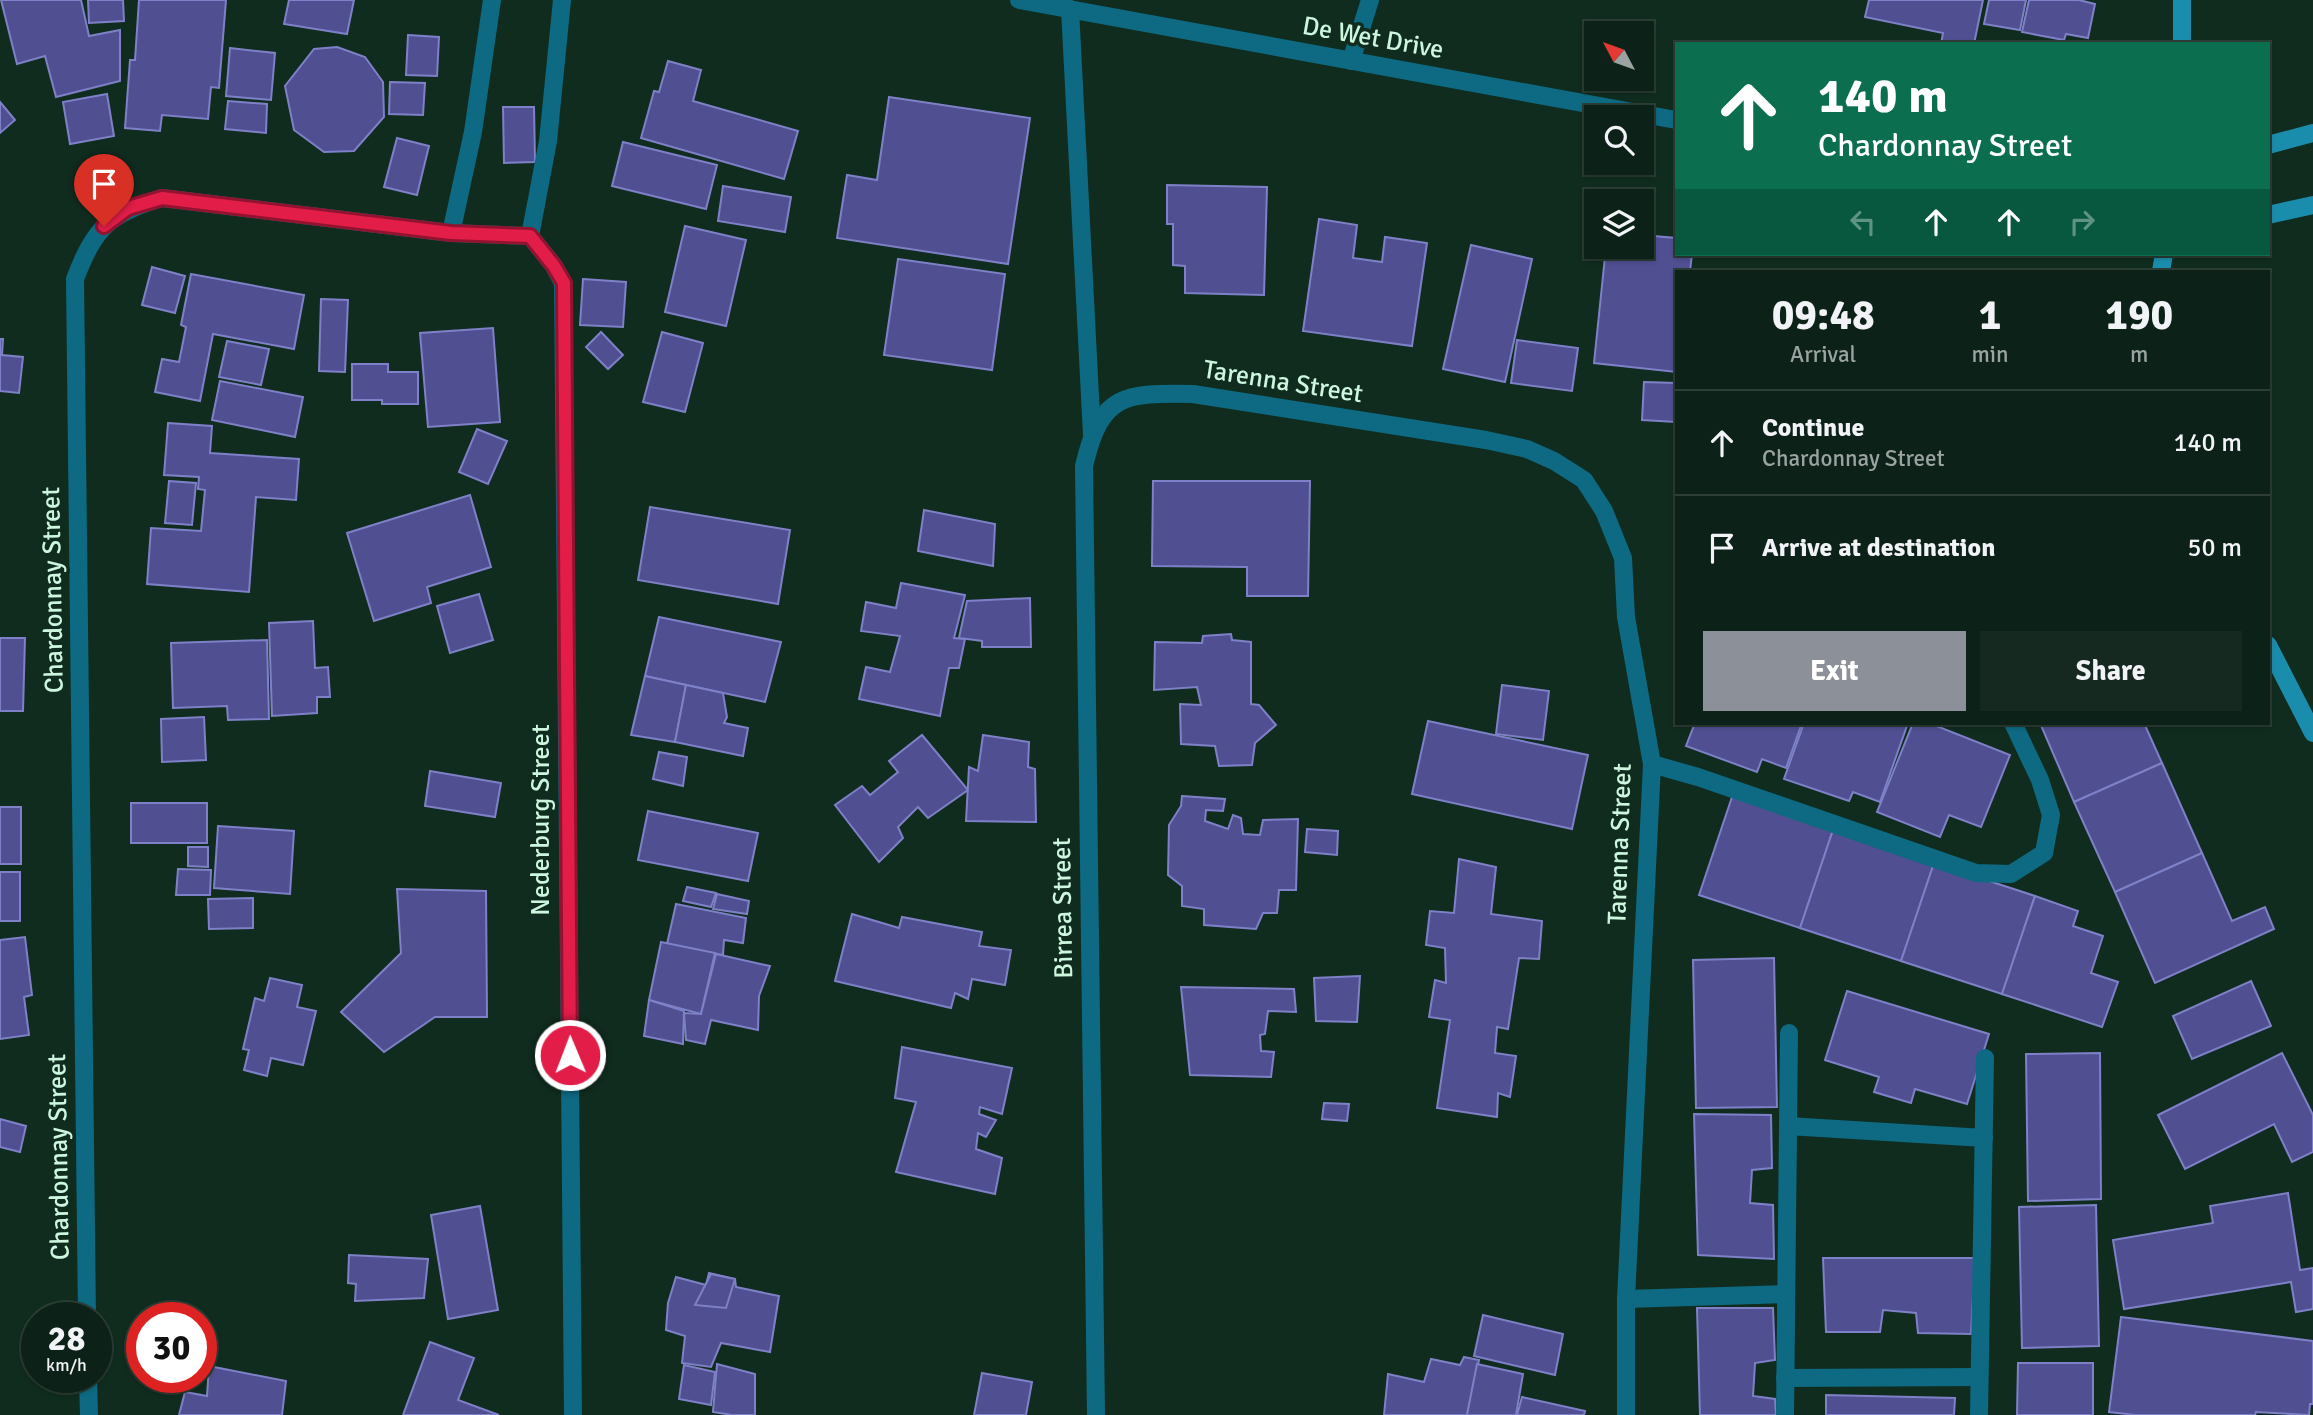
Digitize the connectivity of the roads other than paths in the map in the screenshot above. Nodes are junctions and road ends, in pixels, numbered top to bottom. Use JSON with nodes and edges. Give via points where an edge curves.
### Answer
{"nodes":[{"id":1,"x":492,"y":0,"type":"edge"},
{"id":2,"x":562,"y":0,"type":"edge"},
{"id":3,"x":1019,"y":0,"type":"edge"},
{"id":4,"x":1370,"y":0,"type":"edge"},
{"id":5,"x":2182,"y":0,"type":"edge"},
{"id":6,"x":1070,"y":9,"type":"junction"},
{"id":7,"x":2182,"y":42,"type":"edge"},
{"id":8,"x":1351,"y":61,"type":"junction"},
{"id":9,"x":1675,"y":120,"type":"edge"},
{"id":10,"x":2313,"y":133,"type":"edge"},
{"id":11,"x":2270,"y":144,"type":"edge"},
{"id":12,"x":2313,"y":205,"type":"edge"},
{"id":13,"x":2270,"y":215,"type":"edge"},
{"id":14,"x":451,"y":233,"type":"junction"},
{"id":15,"x":530,"y":236,"type":"junction"},
{"id":16,"x":1111,"y":406,"type":"joint"},
{"id":17,"x":1091,"y":435,"type":"junction"},
{"id":18,"x":2270,"y":649,"type":"edge"},
{"id":19,"x":2014,"y":725,"type":"edge"},
{"id":20,"x":2313,"y":733,"type":"edge"},
{"id":21,"x":1652,"y":764,"type":"junction"},
{"id":22,"x":1789,"y":1033,"type":"dead end"},
{"id":23,"x":1985,"y":1058,"type":"dead end"},
{"id":24,"x":1788,"y":1126,"type":"junction"},
{"id":25,"x":1984,"y":1138,"type":"junction"},
{"id":26,"x":1786,"y":1294,"type":"junction"},
{"id":27,"x":1626,"y":1299,"type":"junction"},
{"id":28,"x":88,"y":1302,"type":"edge"},
{"id":29,"x":1979,"y":1377,"type":"junction"},
{"id":30,"x":1785,"y":1378,"type":"junction"},
{"id":31,"x":88,"y":1393,"type":"edge"},
{"id":32,"x":89,"y":1415,"type":"edge"},
{"id":33,"x":573,"y":1415,"type":"edge"},
{"id":34,"x":1096,"y":1415,"type":"edge"},
{"id":35,"x":1626,"y":1415,"type":"edge"},
{"id":36,"x":1785,"y":1415,"type":"edge"},
{"id":37,"x":1979,"y":1415,"type":"edge"}],
"edges":[{"from":1,"to":14,"type":"street","via":[[473,132]]},
{"from":2,"to":15,"type":"street","via":[[548,141]]},
{"from":3,"to":6,"type":"street","name":"De Wet Drive"},
{"from":4,"to":8,"type":"street"},
{"from":5,"to":7,"type":"street"},
{"from":6,"to":8,"type":"street","name":"De Wet Drive"},
{"from":6,"to":17,"type":"street"},
{"from":8,"to":9,"type":"street","name":"De Wet Drive"},
{"from":10,"to":11,"type":"street"},
{"from":12,"to":13,"type":"street"},
{"from":14,"to":15,"type":"street"},
{"from":14,"to":28,"type":"street","name":"Chardonnay Street","via":[[162,198],[128,208],[104,226],[86,250],[75,279]]},
{"from":15,"to":33,"type":"street","name":"Nederburg Street","via":[[564,283]]},
{"from":16,"to":17,"type":"street","name":"Birrea Street"},
{"from":16,"to":21,"type":"street","name":"Tarenna Street","via":[[1133,396],[1193,394],[1500,443],[1555,461],[1584,480],[1604,511],[1623,558],[1626,617]]},
{"from":17,"to":34,"type":"street","name":"Birrea Street","via":[[1084,466],[1083,507]]},
{"from":18,"to":20,"type":"street"},
{"from":19,"to":21,"type":"street","via":[[2051,815],[2044,853],[2011,874],[1976,873]]},
{"from":21,"to":27,"type":"street","name":"Tarenna Street"},
{"from":22,"to":24,"type":"street"},
{"from":23,"to":25,"type":"street"},
{"from":24,"to":25,"type":"street"},
{"from":24,"to":26,"type":"street"},
{"from":25,"to":29,"type":"street"},
{"from":26,"to":27,"type":"street"},
{"from":26,"to":30,"type":"street"},
{"from":27,"to":35,"type":"street","name":"Tarenna Street"},
{"from":29,"to":30,"type":"street"},
{"from":29,"to":37,"type":"street"},
{"from":30,"to":36,"type":"street"},
{"from":31,"to":32,"type":"street"}]}
